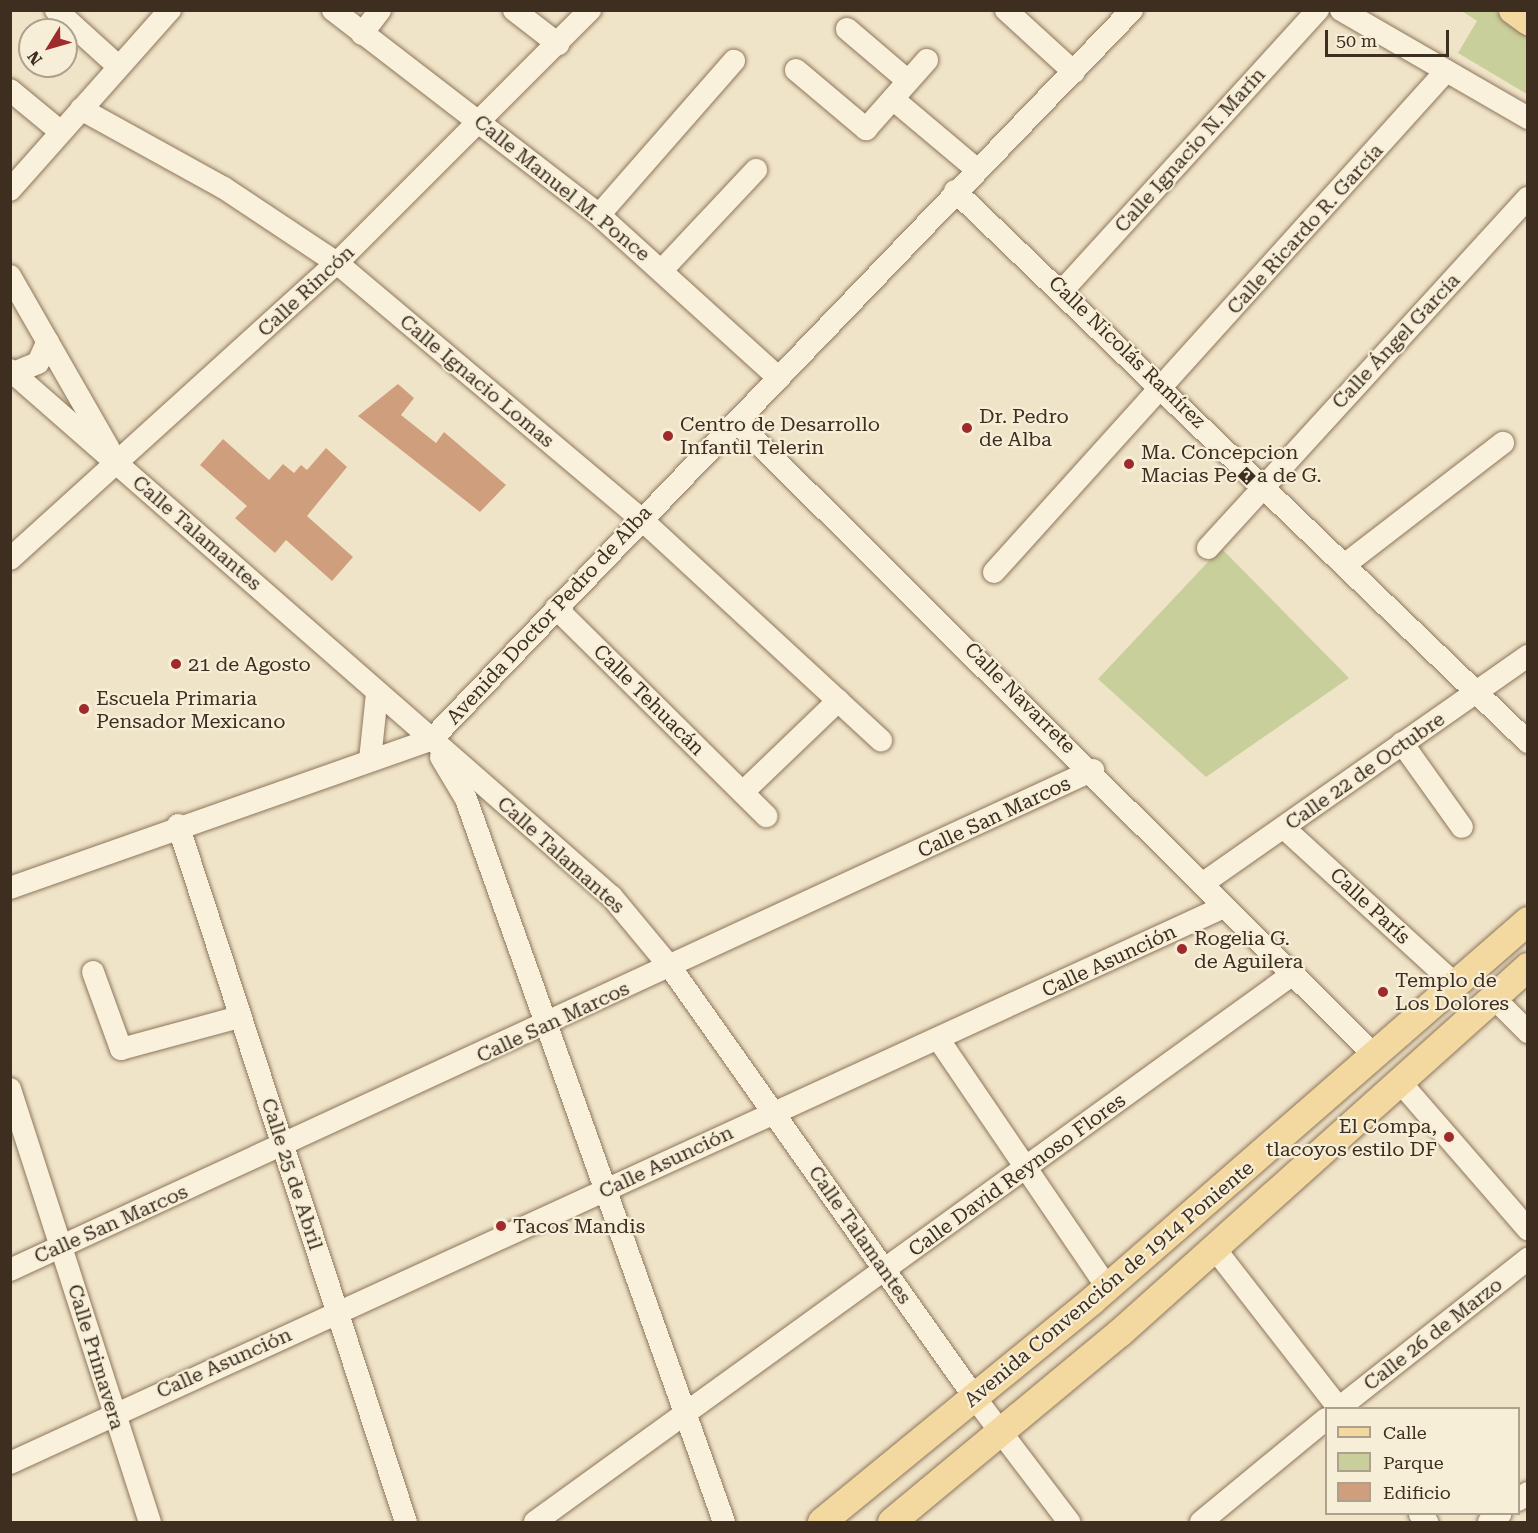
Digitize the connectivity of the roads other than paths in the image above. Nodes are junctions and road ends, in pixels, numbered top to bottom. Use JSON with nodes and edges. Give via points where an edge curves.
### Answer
{"nodes":[{"id":1,"x":56,"y":10,"type":"edge"},
{"id":2,"x":170,"y":10,"type":"edge"},
{"id":3,"x":333,"y":10,"type":"edge"},
{"id":4,"x":380,"y":10,"type":"edge"},
{"id":5,"x":514,"y":10,"type":"edge"},
{"id":6,"x":590,"y":10,"type":"edge"},
{"id":7,"x":1006,"y":10,"type":"edge"},
{"id":8,"x":1132,"y":10,"type":"edge"},
{"id":9,"x":1318,"y":10,"type":"edge"},
{"id":10,"x":1341,"y":10,"type":"edge"},
{"id":11,"x":1513,"y":10,"type":"edge"},
{"id":12,"x":1527,"y":21,"type":"edge"},
{"id":13,"x":847,"y":29,"type":"dead end"},
{"id":14,"x":362,"y":34,"type":"junction"},
{"id":15,"x":558,"y":44,"type":"junction"},
{"id":16,"x":927,"y":60,"type":"dead end"},
{"id":17,"x":734,"y":61,"type":"dead end"},
{"id":18,"x":118,"y":66,"type":"junction"},
{"id":19,"x":796,"y":70,"type":"dead end"},
{"id":20,"x":1446,"y":71,"type":"junction"},
{"id":21,"x":1074,"y":72,"type":"junction"},
{"id":22,"x":908,"y":81,"type":"junction"},
{"id":23,"x":10,"y":90,"type":"edge"},
{"id":24,"x":893,"y":99,"type":"junction"},
{"id":25,"x":81,"y":109,"type":"junction"},
{"id":26,"x":1527,"y":118,"type":"edge"},
{"id":27,"x":481,"y":123,"type":"junction"},
{"id":28,"x":61,"y":132,"type":"junction"},
{"id":29,"x":756,"y":170,"type":"dead end"},
{"id":30,"x":976,"y":170,"type":"junction"},
{"id":31,"x":10,"y":190,"type":"edge"},
{"id":32,"x":955,"y":191,"type":"junction"},
{"id":33,"x":1527,"y":198,"type":"edge"},
{"id":34,"x":599,"y":215,"type":"junction"},
{"id":35,"x":337,"y":263,"type":"junction"},
{"id":36,"x":663,"y":269,"type":"junction"},
{"id":37,"x":10,"y":276,"type":"edge"},
{"id":38,"x":1063,"y":290,"type":"junction"},
{"id":39,"x":48,"y":341,"type":"junction"},
{"id":40,"x":12,"y":372,"type":"edge"},
{"id":41,"x":779,"y":378,"type":"junction"},
{"id":42,"x":1164,"y":387,"type":"junction"},
{"id":43,"x":737,"y":422,"type":"junction"},
{"id":44,"x":1503,"y":443,"type":"dead end"},
{"id":45,"x":117,"y":463,"type":"junction"},
{"id":46,"x":1264,"y":484,"type":"junction"},
{"id":47,"x":640,"y":518,"type":"junction"},
{"id":48,"x":1208,"y":548,"type":"dead end"},
{"id":49,"x":10,"y":559,"type":"edge"},
{"id":50,"x":1347,"y":563,"type":"junction"},
{"id":51,"x":994,"y":572,"type":"dead end"},
{"id":52,"x":556,"y":608,"type":"junction"},
{"id":53,"x":1527,"y":656,"type":"edge"},
{"id":54,"x":1478,"y":692,"type":"junction"},
{"id":55,"x":377,"y":693,"type":"junction"},
{"id":56,"x":838,"y":701,"type":"junction"},
{"id":57,"x":431,"y":740,"type":"junction"},
{"id":58,"x":881,"y":740,"type":"dead end"},
{"id":59,"x":1527,"y":742,"type":"edge"},
{"id":60,"x":1402,"y":743,"type":"junction"},
{"id":61,"x":370,"y":760,"type":"junction"},
{"id":62,"x":1093,"y":770,"type":"junction"},
{"id":63,"x":485,"y":786,"type":"junction"},
{"id":64,"x":743,"y":792,"type":"junction"},
{"id":65,"x":466,"y":799,"type":"junction"},
{"id":66,"x":766,"y":816,"type":"dead end"},
{"id":67,"x":178,"y":825,"type":"junction"},
{"id":68,"x":1462,"y":827,"type":"dead end"},
{"id":69,"x":1284,"y":828,"type":"junction"},
{"id":70,"x":1202,"y":884,"type":"junction"},
{"id":71,"x":10,"y":888,"type":"edge"},
{"id":72,"x":1224,"y":907,"type":"junction"},
{"id":73,"x":1527,"y":921,"type":"edge"},
{"id":74,"x":1527,"y":967,"type":"edge"},
{"id":75,"x":671,"y":968,"type":"junction"},
{"id":76,"x":93,"y":972,"type":"dead end"},
{"id":77,"x":1293,"y":974,"type":"junction"},
{"id":78,"x":1455,"y":984,"type":"junction"},
{"id":79,"x":1494,"y":998,"type":"junction"},
{"id":80,"x":240,"y":1017,"type":"junction"},
{"id":81,"x":546,"y":1026,"type":"junction"},
{"id":82,"x":1527,"y":1032,"type":"edge"},
{"id":83,"x":939,"y":1040,"type":"junction"},
{"id":84,"x":1374,"y":1055,"type":"junction"},
{"id":85,"x":1400,"y":1082,"type":"junction"},
{"id":86,"x":10,"y":1089,"type":"edge"},
{"id":87,"x":772,"y":1112,"type":"junction"},
{"id":88,"x":283,"y":1146,"type":"junction"},
{"id":89,"x":1026,"y":1169,"type":"junction"},
{"id":90,"x":606,"y":1190,"type":"junction"},
{"id":91,"x":1527,"y":1229,"type":"edge"},
{"id":92,"x":61,"y":1246,"type":"junction"},
{"id":93,"x":1215,"y":1249,"type":"junction"},
{"id":94,"x":1527,"y":1259,"type":"edge"},
{"id":95,"x":10,"y":1270,"type":"edge"},
{"id":96,"x":885,"y":1270,"type":"junction"},
{"id":97,"x":1107,"y":1287,"type":"junction"},
{"id":98,"x":337,"y":1312,"type":"junction"},
{"id":99,"x":975,"y":1398,"type":"junction"},
{"id":100,"x":1338,"y":1407,"type":"edge"},
{"id":101,"x":1340,"y":1407,"type":"edge"},
{"id":102,"x":114,"y":1413,"type":"junction"},
{"id":103,"x":685,"y":1414,"type":"junction"},
{"id":104,"x":1325,"y":1420,"type":"edge"},
{"id":105,"x":1002,"y":1434,"type":"junction"},
{"id":106,"x":10,"y":1462,"type":"edge"},
{"id":107,"x":150,"y":1522,"type":"edge"},
{"id":108,"x":406,"y":1522,"type":"edge"},
{"id":109,"x":535,"y":1522,"type":"edge"},
{"id":110,"x":724,"y":1522,"type":"edge"},
{"id":111,"x":822,"y":1522,"type":"edge"},
{"id":112,"x":892,"y":1522,"type":"edge"},
{"id":113,"x":1070,"y":1522,"type":"edge"},
{"id":114,"x":1201,"y":1522,"type":"edge"}],
"edges":[{"from":1,"to":18,"type":"street"},
{"from":2,"to":18,"type":"street"},
{"from":3,"to":14,"type":"street","name":"Calle Manuel M. Ponce"},
{"from":4,"to":14,"type":"street"},
{"from":5,"to":15,"type":"street"},
{"from":6,"to":15,"type":"street","name":"Calle Rincón"},
{"from":7,"to":21,"type":"street"},
{"from":8,"to":21,"type":"street","name":"Avenida Doctor Pedro de Alba"},
{"from":9,"to":38,"type":"street","name":"Calle Ignacio N. Marín"},
{"from":10,"to":20,"type":"street"},
{"from":11,"to":12,"type":"main road"},
{"from":13,"to":22,"type":"street"},
{"from":14,"to":27,"type":"street","name":"Calle Manuel M. Ponce"},
{"from":15,"to":27,"type":"street","name":"Calle Rincón"},
{"from":16,"to":22,"type":"street"},
{"from":17,"to":34,"type":"street"},
{"from":18,"to":25,"type":"street"},
{"from":19,"to":24,"type":"street","via":[[863,129]]},
{"from":20,"to":26,"type":"street"},
{"from":20,"to":42,"type":"street","name":"Calle Ricardo R. García"},
{"from":21,"to":30,"type":"street","name":"Avenida Doctor Pedro de Alba"},
{"from":22,"to":24,"type":"street"},
{"from":23,"to":28,"type":"street"},
{"from":24,"to":30,"type":"street"},
{"from":25,"to":28,"type":"street"},
{"from":25,"to":35,"type":"street","name":"Calle Ignacio Lomas","via":[[224,188]]},
{"from":27,"to":34,"type":"street","name":"Calle Manuel M. Ponce"},
{"from":27,"to":35,"type":"street","name":"Calle Rincón"},
{"from":28,"to":31,"type":"street"},
{"from":29,"to":36,"type":"street"},
{"from":30,"to":32,"type":"street","name":"Avenida Doctor Pedro de Alba"},
{"from":32,"to":38,"type":"street","name":"Calle Nicolás Ramírez"},
{"from":32,"to":41,"type":"street","name":"Avenida Doctor Pedro de Alba"},
{"from":33,"to":46,"type":"street","name":"Calle Ángel García"},
{"from":34,"to":36,"type":"street","name":"Calle Manuel M. Ponce"},
{"from":35,"to":45,"type":"street","name":"Calle Rincón"},
{"from":35,"to":47,"type":"street","name":"Calle Ignacio Lomas"},
{"from":36,"to":41,"type":"street","name":"Calle Manuel M. Ponce"},
{"from":37,"to":39,"type":"street"},
{"from":38,"to":42,"type":"street","name":"Calle Nicolás Ramírez"},
{"from":39,"to":40,"type":"street","via":[[38,363]]},
{"from":39,"to":45,"type":"street"},
{"from":40,"to":45,"type":"street","name":"Calle Talamantes"},
{"from":41,"to":43,"type":"street","name":"Avenida Doctor Pedro de Alba"},
{"from":42,"to":46,"type":"street","name":"Calle Nicolás Ramírez"},
{"from":42,"to":51,"type":"street","name":"Calle Ricardo R. García"},
{"from":43,"to":47,"type":"street","name":"Avenida Doctor Pedro de Alba"},
{"from":43,"to":62,"type":"street","name":"Calle Navarrete"},
{"from":44,"to":50,"type":"street"},
{"from":45,"to":49,"type":"street","name":"Calle Rincón"},
{"from":45,"to":55,"type":"street","name":"Calle Talamantes"},
{"from":46,"to":48,"type":"street","name":"Calle Ángel García"},
{"from":46,"to":50,"type":"street","name":"Calle Nicolás Ramírez"},
{"from":47,"to":52,"type":"street","name":"Avenida Doctor Pedro de Alba"},
{"from":47,"to":56,"type":"street","name":"Calle Ignacio Lomas"},
{"from":50,"to":54,"type":"street","name":"Calle Nicolás Ramírez"},
{"from":52,"to":57,"type":"street","name":"Avenida Doctor Pedro de Alba"},
{"from":52,"to":64,"type":"street","name":"Calle Tehuacán"},
{"from":53,"to":54,"type":"street","name":"Calle 22 de Octubre"},
{"from":54,"to":59,"type":"street","name":"Calle Nicolás Ramírez"},
{"from":54,"to":60,"type":"street","name":"Calle 22 de Octubre"},
{"from":55,"to":57,"type":"street","name":"Calle Talamantes"},
{"from":55,"to":61,"type":"street"},
{"from":56,"to":58,"type":"street","name":"Calle Ignacio Lomas"},
{"from":56,"to":64,"type":"street"},
{"from":57,"to":61,"type":"street","name":"Avenida Doctor Pedro de Alba"},
{"from":57,"to":63,"type":"street","name":"Calle Talamantes"},
{"from":57,"to":65,"type":"street"},
{"from":60,"to":68,"type":"street"},
{"from":60,"to":69,"type":"street","name":"Calle 22 de Octubre"},
{"from":61,"to":67,"type":"street","name":"Avenida Doctor Pedro de Alba"},
{"from":62,"to":70,"type":"street","name":"Calle Navarrete"},
{"from":62,"to":75,"type":"street","name":"Calle San Marcos"},
{"from":63,"to":65,"type":"street"},
{"from":63,"to":75,"type":"street","name":"Calle Talamantes","via":[[612,897]]},
{"from":64,"to":66,"type":"street","name":"Calle Tehuacán"},
{"from":65,"to":81,"type":"street"},
{"from":67,"to":71,"type":"street","name":"Avenida Doctor Pedro de Alba"},
{"from":67,"to":80,"type":"street","name":"Calle 25 de Abril"},
{"from":69,"to":70,"type":"street","name":"Calle 22 de Octubre"},
{"from":69,"to":78,"type":"street","name":"Calle París"},
{"from":70,"to":72,"type":"street","name":"Calle Navarrete"},
{"from":72,"to":77,"type":"street","name":"Calle Navarrete"},
{"from":72,"to":83,"type":"street","name":"Calle Asunción"},
{"from":73,"to":78,"type":"main road","name":"Avenida Convención de 1914 Poniente"},
{"from":74,"to":79,"type":"main road","name":"Avenida Convención de 1914 Poniente"},
{"from":75,"to":81,"type":"street","name":"Calle San Marcos"},
{"from":75,"to":87,"type":"street","name":"Calle Talamantes"},
{"from":76,"to":80,"type":"street","via":[[121,1049]]},
{"from":77,"to":84,"type":"street","name":"Calle Navarrete"},
{"from":77,"to":89,"type":"street","name":"Calle David Reynoso Flores"},
{"from":78,"to":84,"type":"main road","name":"Avenida Convención de 1914 Poniente"},
{"from":79,"to":82,"type":"street"},
{"from":79,"to":85,"type":"main road","name":"Avenida Convención de 1914 Poniente"},
{"from":80,"to":88,"type":"street","name":"Calle 25 de Abril"},
{"from":81,"to":88,"type":"street","name":"Calle San Marcos"},
{"from":81,"to":90,"type":"street"},
{"from":83,"to":87,"type":"street","name":"Calle Asunción"},
{"from":83,"to":89,"type":"street"},
{"from":84,"to":97,"type":"main road","name":"Avenida Convención de 1914 Poniente"},
{"from":85,"to":91,"type":"street"},
{"from":85,"to":93,"type":"main road","name":"Avenida Convención de 1914 Poniente"},
{"from":86,"to":92,"type":"street","name":"Calle Primavera"},
{"from":87,"to":90,"type":"street","name":"Calle Asunción"},
{"from":87,"to":96,"type":"street","name":"Calle Talamantes"},
{"from":88,"to":92,"type":"street","name":"Calle San Marcos"},
{"from":88,"to":98,"type":"street","name":"Calle 25 de Abril"},
{"from":89,"to":96,"type":"street","name":"Calle David Reynoso Flores"},
{"from":89,"to":97,"type":"street"},
{"from":90,"to":98,"type":"street","name":"Calle Asunción"},
{"from":90,"to":103,"type":"street"},
{"from":92,"to":95,"type":"street","name":"Calle San Marcos"},
{"from":92,"to":102,"type":"street","name":"Calle Primavera"},
{"from":93,"to":100,"type":"street"},
{"from":93,"to":105,"type":"main road","name":"Avenida Convención de 1914 Poniente"},
{"from":94,"to":101,"type":"street","name":"Calle 26 de Marzo"},
{"from":96,"to":99,"type":"street","name":"Calle Talamantes"},
{"from":96,"to":103,"type":"street","name":"Calle David Reynoso Flores"},
{"from":97,"to":99,"type":"main road","name":"Avenida Convención de 1914 Poniente"},
{"from":98,"to":102,"type":"street","name":"Calle Asunción"},
{"from":98,"to":108,"type":"street","name":"Calle 25 de Abril"},
{"from":99,"to":105,"type":"street","name":"Calle Talamantes"},
{"from":99,"to":111,"type":"main road","name":"Avenida Convención de 1914 Poniente"},
{"from":102,"to":106,"type":"street","name":"Calle Asunción"},
{"from":102,"to":107,"type":"street","name":"Calle Primavera"},
{"from":103,"to":109,"type":"street","name":"Calle David Reynoso Flores"},
{"from":103,"to":110,"type":"street"},
{"from":104,"to":114,"type":"street"},
{"from":105,"to":112,"type":"main road","name":"Avenida Convención de 1914 Poniente"},
{"from":105,"to":113,"type":"street","name":"Calle Talamantes"}]}
